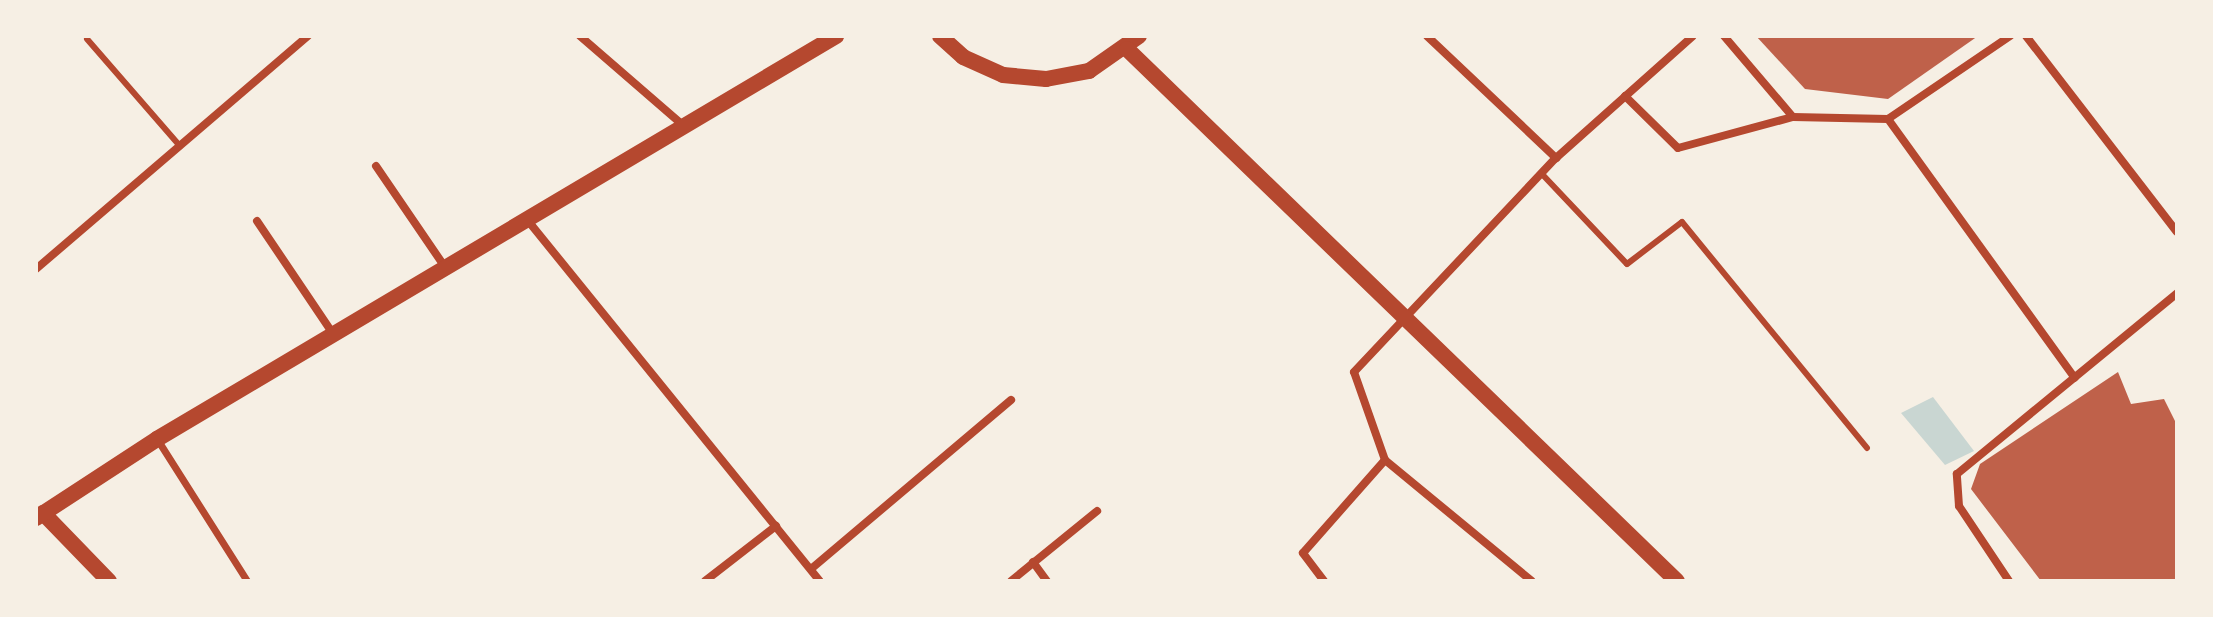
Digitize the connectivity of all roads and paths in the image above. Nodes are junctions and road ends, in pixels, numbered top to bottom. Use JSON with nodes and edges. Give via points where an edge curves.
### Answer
{"nodes":[{"id":1,"x":308,"y":36,"type":"edge"},
{"id":2,"x":580,"y":36,"type":"edge"},
{"id":3,"x":836,"y":36,"type":"edge"},
{"id":4,"x":940,"y":36,"type":"edge"},
{"id":5,"x":1139,"y":36,"type":"edge"},
{"id":6,"x":1427,"y":36,"type":"edge"},
{"id":7,"x":1693,"y":36,"type":"edge"},
{"id":8,"x":1724,"y":36,"type":"edge"},
{"id":9,"x":2010,"y":36,"type":"edge"},
{"id":10,"x":2026,"y":36,"type":"edge"},
{"id":11,"x":87,"y":39,"type":"dead end"},
{"id":12,"x":1127,"y":49,"type":"junction"},
{"id":13,"x":1625,"y":96,"type":"junction"},
{"id":14,"x":1793,"y":117,"type":"junction"},
{"id":15,"x":1888,"y":119,"type":"junction"},
{"id":16,"x":685,"y":128,"type":"junction"},
{"id":17,"x":180,"y":146,"type":"junction"},
{"id":18,"x":1556,"y":158,"type":"junction"},
{"id":19,"x":376,"y":166,"type":"dead end"},
{"id":20,"x":1541,"y":173,"type":"junction"},
{"id":21,"x":257,"y":221,"type":"dead end"},
{"id":22,"x":529,"y":222,"type":"junction"},
{"id":23,"x":2177,"y":232,"type":"edge"},
{"id":24,"x":445,"y":267,"type":"junction"},
{"id":25,"x":36,"y":269,"type":"edge"},
{"id":26,"x":2177,"y":293,"type":"edge"},
{"id":27,"x":1400,"y":318,"type":"junction"},
{"id":28,"x":335,"y":336,"type":"junction"},
{"id":29,"x":2075,"y":378,"type":"junction"},
{"id":30,"x":1011,"y":400,"type":"dead end"},
{"id":31,"x":157,"y":439,"type":"junction"},
{"id":32,"x":1867,"y":448,"type":"dead end"},
{"id":33,"x":1385,"y":460,"type":"junction"},
{"id":34,"x":1097,"y":511,"type":"dead end"},
{"id":35,"x":40,"y":515,"type":"edge"},
{"id":36,"x":776,"y":526,"type":"junction"},
{"id":37,"x":1033,"y":562,"type":"junction"},
{"id":38,"x":811,"y":569,"type":"junction"},
{"id":39,"x":109,"y":581,"type":"edge"},
{"id":40,"x":247,"y":581,"type":"edge"},
{"id":41,"x":705,"y":581,"type":"edge"},
{"id":42,"x":820,"y":581,"type":"edge"},
{"id":43,"x":1011,"y":581,"type":"edge"},
{"id":44,"x":1047,"y":581,"type":"edge"},
{"id":45,"x":1324,"y":581,"type":"edge"},
{"id":46,"x":1532,"y":581,"type":"edge"},
{"id":47,"x":1677,"y":581,"type":"edge"},
{"id":48,"x":2009,"y":581,"type":"edge"}],
"edges":[{"from":1,"to":17,"type":"street"},
{"from":2,"to":16,"type":"street"},
{"from":3,"to":16,"type":"main road"},
{"from":4,"to":12,"type":"main road","via":[[963,57],[1003,75],[1046,79],[1089,71]]},
{"from":5,"to":12,"type":"main road"},
{"from":6,"to":18,"type":"street"},
{"from":7,"to":13,"type":"street"},
{"from":8,"to":14,"type":"street"},
{"from":9,"to":15,"type":"street"},
{"from":10,"to":23,"type":"street"},
{"from":11,"to":17,"type":"lane"},
{"from":12,"to":27,"type":"main road"},
{"from":13,"to":14,"type":"street","via":[[1678,148]]},
{"from":13,"to":18,"type":"street"},
{"from":14,"to":15,"type":"street"},
{"from":15,"to":29,"type":"street"},
{"from":16,"to":22,"type":"main road"},
{"from":17,"to":25,"type":"street"},
{"from":18,"to":20,"type":"street"},
{"from":19,"to":24,"type":"street"},
{"from":20,"to":27,"type":"street"},
{"from":20,"to":32,"type":"lane","via":[[1627,264],[1682,222]]},
{"from":21,"to":28,"type":"street"},
{"from":22,"to":24,"type":"main road"},
{"from":22,"to":36,"type":"street"},
{"from":24,"to":28,"type":"main road"},
{"from":26,"to":29,"type":"street"},
{"from":27,"to":33,"type":"street","via":[[1354,372]]},
{"from":27,"to":47,"type":"main road"},
{"from":28,"to":31,"type":"main road"},
{"from":29,"to":48,"type":"street","via":[[1957,474],[1959,506]]},
{"from":30,"to":38,"type":"street"},
{"from":31,"to":35,"type":"main road"},
{"from":31,"to":40,"type":"street"},
{"from":33,"to":45,"type":"street","via":[[1303,553]]},
{"from":33,"to":46,"type":"street"},
{"from":34,"to":37,"type":"street"},
{"from":35,"to":39,"type":"main road"},
{"from":36,"to":38,"type":"street"},
{"from":36,"to":41,"type":"street"},
{"from":37,"to":43,"type":"street"},
{"from":37,"to":44,"type":"street"},
{"from":38,"to":42,"type":"street"}]}
